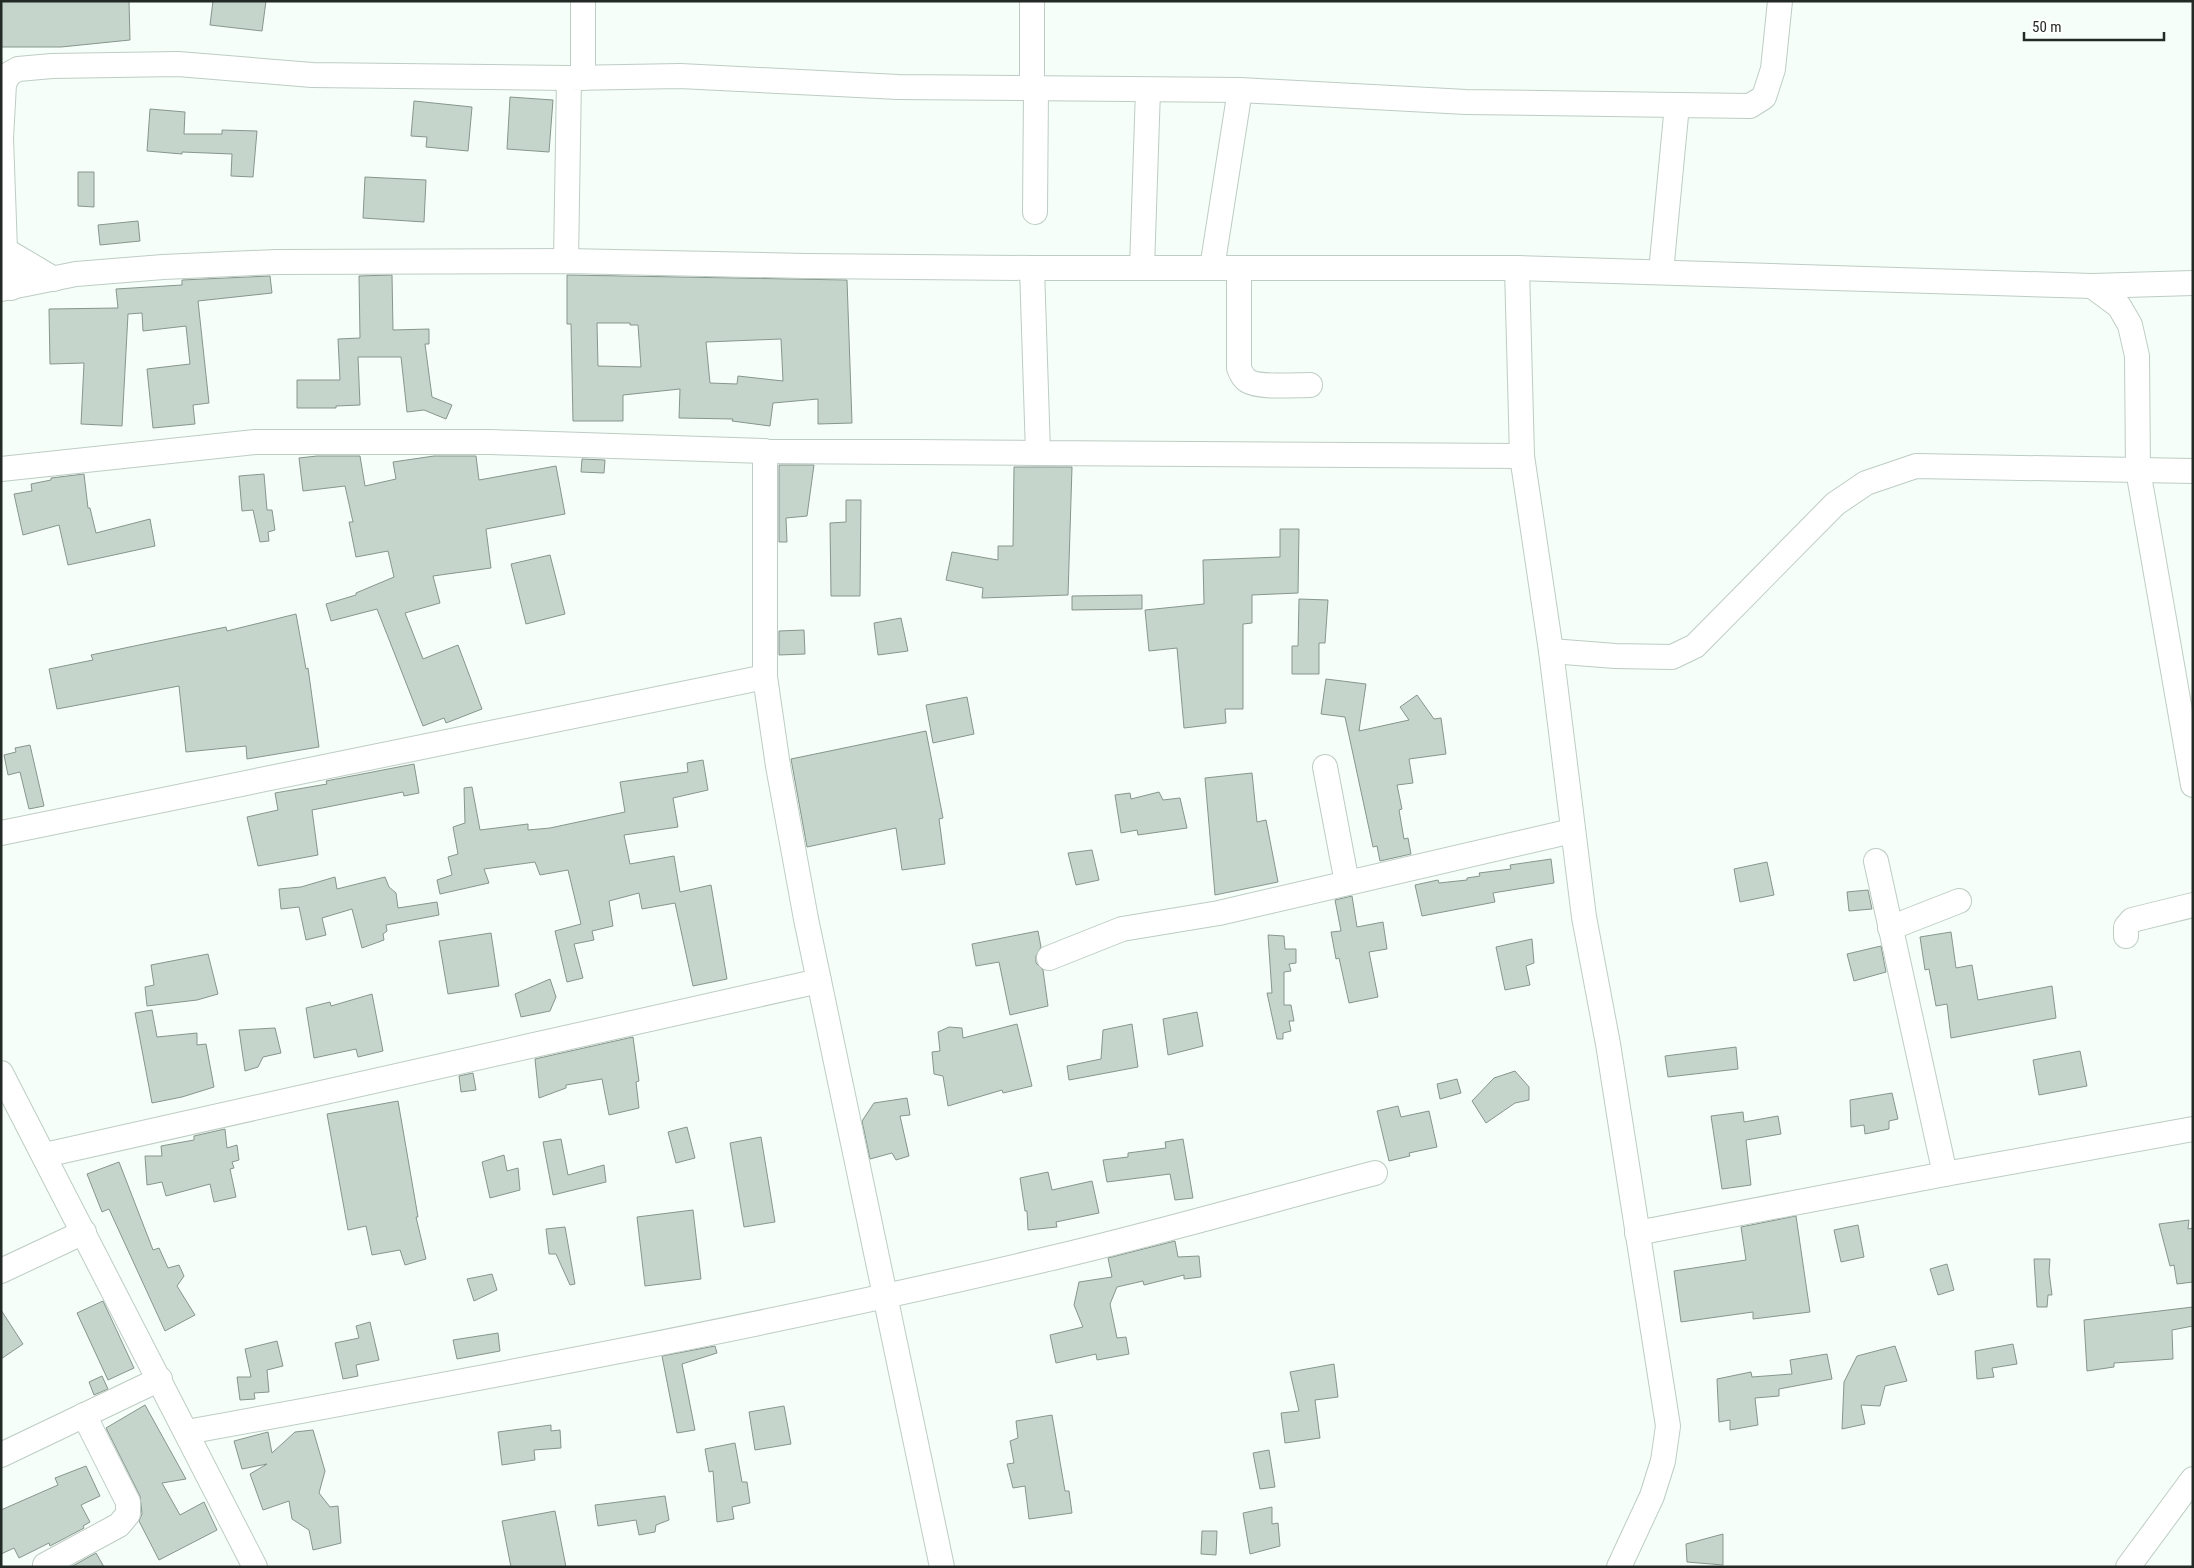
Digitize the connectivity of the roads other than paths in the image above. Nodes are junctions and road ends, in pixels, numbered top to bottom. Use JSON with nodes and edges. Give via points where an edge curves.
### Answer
{"nodes":[{"id":1,"x":583,"y":1,"type":"edge"},
{"id":2,"x":1032,"y":1,"type":"edge"},
{"id":3,"x":1780,"y":1,"type":"edge"},
{"id":4,"x":576,"y":78,"type":"junction"},
{"id":5,"x":1034,"y":89,"type":"junction"},
{"id":6,"x":1148,"y":90,"type":"junction"},
{"id":7,"x":1240,"y":90,"type":"junction"},
{"id":8,"x":1677,"y":105,"type":"junction"},
{"id":9,"x":2,"y":172,"type":"edge"},
{"id":10,"x":1034,"y":212,"type":"dead end"},
{"id":11,"x":5,"y":250,"type":"junction"},
{"id":12,"x":566,"y":261,"type":"junction"},
{"id":13,"x":1032,"y":268,"type":"junction"},
{"id":14,"x":1142,"y":268,"type":"junction"},
{"id":15,"x":1212,"y":268,"type":"junction"},
{"id":16,"x":1238,"y":268,"type":"junction"},
{"id":17,"x":1517,"y":268,"type":"junction"},
{"id":18,"x":1661,"y":272,"type":"junction"},
{"id":19,"x":54,"y":279,"type":"junction"},
{"id":20,"x":2193,"y":283,"type":"edge"},
{"id":21,"x":2092,"y":286,"type":"junction"},
{"id":22,"x":6,"y":288,"type":"edge"},
{"id":23,"x":1310,"y":385,"type":"dead end"},
{"id":24,"x":765,"y":451,"type":"junction"},
{"id":25,"x":1038,"y":453,"type":"junction"},
{"id":26,"x":1522,"y":456,"type":"junction"},
{"id":27,"x":1,"y":469,"type":"edge"},
{"id":28,"x":2138,"y":470,"type":"junction"},
{"id":29,"x":2193,"y":471,"type":"edge"},
{"id":30,"x":1551,"y":651,"type":"junction"},
{"id":31,"x":765,"y":677,"type":"junction"},
{"id":32,"x":1325,"y":767,"type":"dead end"},
{"id":33,"x":2193,"y":785,"type":"edge"},
{"id":34,"x":1572,"y":831,"type":"junction"},
{"id":35,"x":1,"y":833,"type":"edge"},
{"id":36,"x":1876,"y":861,"type":"dead end"},
{"id":37,"x":1347,"y":883,"type":"junction"},
{"id":38,"x":1959,"y":901,"type":"dead end"},
{"id":39,"x":2193,"y":905,"type":"edge"},
{"id":40,"x":1890,"y":928,"type":"junction"},
{"id":41,"x":2126,"y":936,"type":"dead end"},
{"id":42,"x":1049,"y":958,"type":"dead end"},
{"id":43,"x":820,"y":981,"type":"junction"},
{"id":44,"x":1,"y":1072,"type":"edge"},
{"id":45,"x":2193,"y":1129,"type":"edge"},
{"id":46,"x":45,"y":1155,"type":"junction"},
{"id":47,"x":1375,"y":1173,"type":"dead end"},
{"id":48,"x":1945,"y":1174,"type":"junction"},
{"id":49,"x":84,"y":1232,"type":"junction"},
{"id":50,"x":1636,"y":1233,"type":"junction"},
{"id":51,"x":1,"y":1271,"type":"edge"},
{"id":52,"x":884,"y":1296,"type":"junction"},
{"id":53,"x":160,"y":1379,"type":"junction"},
{"id":54,"x":84,"y":1415,"type":"junction"},
{"id":55,"x":187,"y":1432,"type":"junction"},
{"id":56,"x":1,"y":1455,"type":"edge"},
{"id":57,"x":2193,"y":1479,"type":"edge"},
{"id":58,"x":45,"y":1566,"type":"edge"},
{"id":59,"x":255,"y":1567,"type":"edge"},
{"id":60,"x":942,"y":1567,"type":"edge"},
{"id":61,"x":1618,"y":1567,"type":"edge"},
{"id":62,"x":2128,"y":1567,"type":"edge"}],
"edges":[{"from":1,"to":4,"type":"street"},
{"from":2,"to":5,"type":"street"},
{"from":3,"to":8,"type":"street","via":[[1773,69],[1764,97],[1750,106]]},
{"from":4,"to":5,"type":"street","via":[[680,76],[898,87]]},
{"from":4,"to":9,"type":"street","via":[[312,75],[178,64],[18,69],[9,74],[4,84]]},
{"from":4,"to":12,"type":"street"},
{"from":5,"to":6,"type":"street"},
{"from":5,"to":10,"type":"street"},
{"from":6,"to":7,"type":"street"},
{"from":6,"to":14,"type":"street"},
{"from":7,"to":8,"type":"street","via":[[1466,102]]},
{"from":7,"to":15,"type":"street"},
{"from":8,"to":18,"type":"street"},
{"from":9,"to":11,"type":"street"},
{"from":11,"to":19,"type":"street"},
{"from":11,"to":22,"type":"street"},
{"from":12,"to":13,"type":"street"},
{"from":12,"to":19,"type":"street","via":[[276,262],[154,268],[76,274]]},
{"from":13,"to":14,"type":"street"},
{"from":13,"to":25,"type":"street"},
{"from":14,"to":15,"type":"street"},
{"from":15,"to":16,"type":"street"},
{"from":16,"to":17,"type":"street"},
{"from":16,"to":23,"type":"street","via":[[1239,368],[1243,377],[1258,384]]},
{"from":17,"to":18,"type":"street"},
{"from":17,"to":26,"type":"street"},
{"from":18,"to":21,"type":"street"},
{"from":19,"to":22,"type":"street"},
{"from":20,"to":21,"type":"street"},
{"from":21,"to":28,"type":"street","via":[[2119,306],[2130,325],[2137,356]]},
{"from":24,"to":25,"type":"street"},
{"from":24,"to":27,"type":"street","via":[[490,442],[255,442]]},
{"from":24,"to":31,"type":"street"},
{"from":25,"to":26,"type":"street"},
{"from":26,"to":30,"type":"street"},
{"from":28,"to":29,"type":"street"},
{"from":28,"to":30,"type":"street","via":[[1916,466],[1891,473],[1866,482],[1835,504],[1695,646],[1672,657]]},
{"from":28,"to":33,"type":"street"},
{"from":30,"to":34,"type":"street"},
{"from":31,"to":35,"type":"street"},
{"from":31,"to":43,"type":"street","via":[[790,837]]},
{"from":32,"to":37,"type":"street"},
{"from":34,"to":37,"type":"street"},
{"from":34,"to":50,"type":"street"},
{"from":36,"to":40,"type":"street"},
{"from":37,"to":42,"type":"street","via":[[1219,913],[1122,928]]},
{"from":38,"to":40,"type":"street"},
{"from":39,"to":41,"type":"street","via":[[2132,920],[2126,927]]},
{"from":40,"to":48,"type":"street"},
{"from":43,"to":46,"type":"street"},
{"from":43,"to":52,"type":"street"},
{"from":44,"to":46,"type":"street"},
{"from":45,"to":48,"type":"street"},
{"from":46,"to":49,"type":"street"},
{"from":47,"to":52,"type":"street","via":[[1058,1257]]},
{"from":48,"to":50,"type":"street"},
{"from":49,"to":51,"type":"street"},
{"from":49,"to":53,"type":"street"},
{"from":50,"to":61,"type":"street","via":[[1668,1426],[1664,1461],[1652,1496]]},
{"from":52,"to":55,"type":"street","via":[[448,1384]]},
{"from":52,"to":60,"type":"street"},
{"from":53,"to":54,"type":"street"},
{"from":53,"to":55,"type":"street"},
{"from":54,"to":56,"type":"street"},
{"from":54,"to":58,"type":"street","via":[[128,1502],[128,1514],[119,1525]]},
{"from":55,"to":59,"type":"street"},
{"from":57,"to":62,"type":"street"}]}
